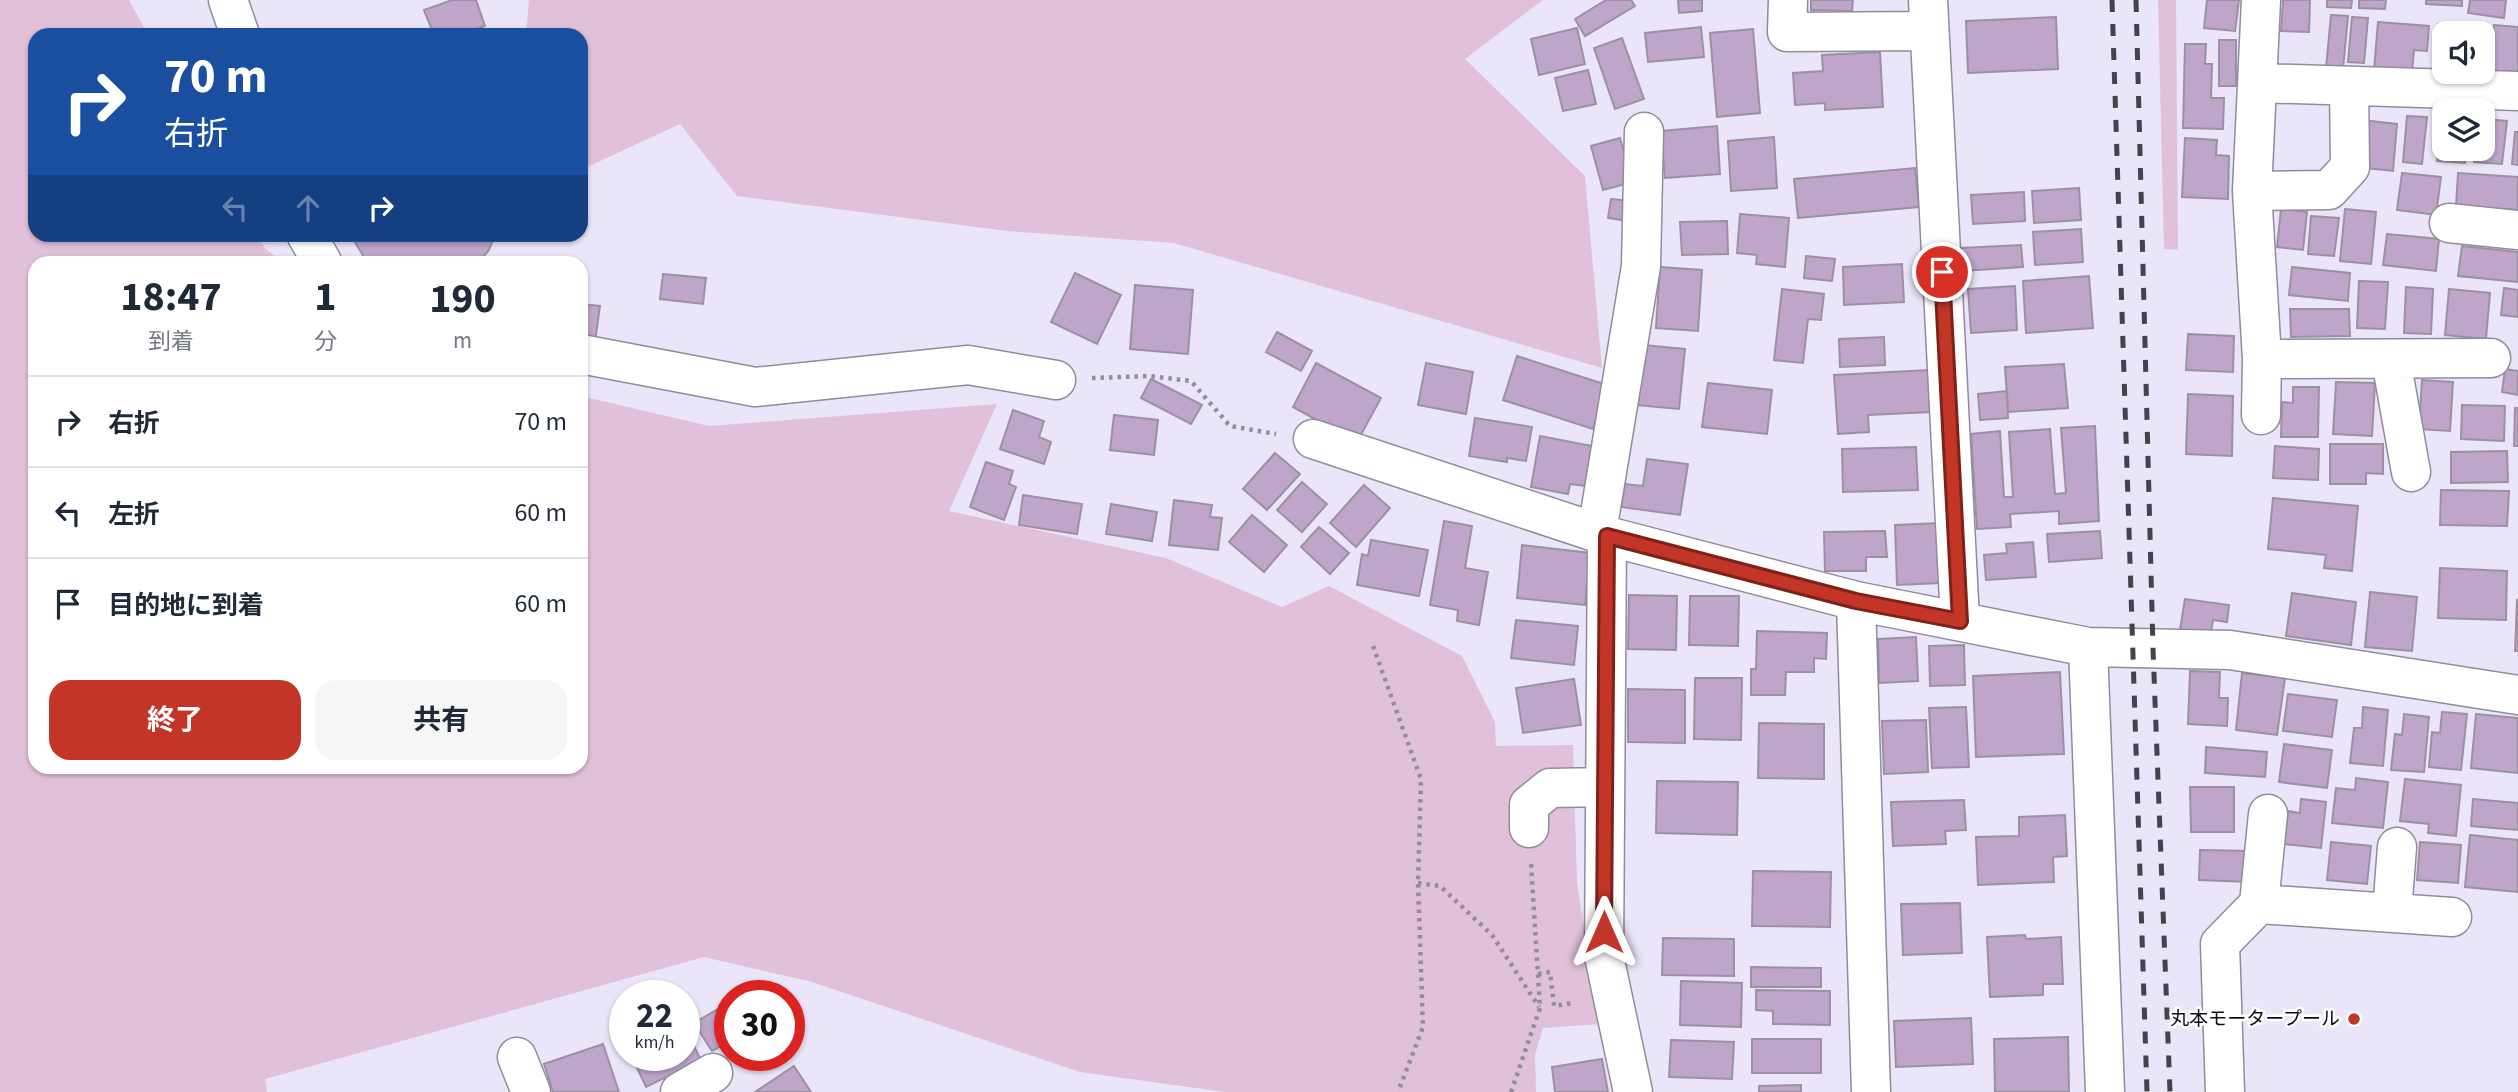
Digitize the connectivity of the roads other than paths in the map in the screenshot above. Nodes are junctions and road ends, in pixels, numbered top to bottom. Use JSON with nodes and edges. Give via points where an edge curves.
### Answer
{"nodes":[{"id":1,"x":228,"y":0,"type":"edge"},
{"id":2,"x":1788,"y":0,"type":"edge"},
{"id":3,"x":2261,"y":0,"type":"edge"},
{"id":4,"x":1929,"y":16,"type":"edge"},
{"id":5,"x":238,"y":28,"type":"edge"},
{"id":6,"x":2258,"y":83,"type":"junction"},
{"id":7,"x":2349,"y":86,"type":"junction"},
{"id":8,"x":2518,"y":91,"type":"edge"},
{"id":9,"x":1644,"y":132,"type":"dead end"},
{"id":10,"x":2252,"y":191,"type":"junction"},
{"id":11,"x":2449,"y":223,"type":"dead end"},
{"id":12,"x":2518,"y":230,"type":"edge"},
{"id":13,"x":588,"y":355,"type":"edge"},
{"id":14,"x":2491,"y":358,"type":"dead end"},
{"id":15,"x":2262,"y":359,"type":"junction"},
{"id":16,"x":2391,"y":360,"type":"junction"},
{"id":17,"x":1056,"y":380,"type":"road end"},
{"id":18,"x":2261,"y":415,"type":"dead end"},
{"id":19,"x":1313,"y":439,"type":"road end"},
{"id":20,"x":2411,"y":472,"type":"dead end"},
{"id":21,"x":1602,"y":534,"type":"junction"},
{"id":22,"x":1856,"y":601,"type":"junction"},
{"id":23,"x":1960,"y":621,"type":"junction"},
{"id":24,"x":2088,"y":648,"type":"junction"},
{"id":25,"x":2518,"y":695,"type":"edge"},
{"id":26,"x":1605,"y":787,"type":"junction"},
{"id":27,"x":2267,"y":814,"type":"dead end"},
{"id":28,"x":1529,"y":828,"type":"road end"},
{"id":29,"x":2397,"y":847,"type":"dead end"},
{"id":30,"x":2259,"y":904,"type":"junction"},
{"id":31,"x":2392,"y":912,"type":"junction"},
{"id":32,"x":2452,"y":917,"type":"dead end"},
{"id":33,"x":517,"y":1057,"type":"dead end"},
{"id":34,"x":713,"y":1073,"type":"dead end"},
{"id":35,"x":531,"y":1092,"type":"edge"},
{"id":36,"x":680,"y":1092,"type":"edge"},
{"id":37,"x":1633,"y":1092,"type":"edge"},
{"id":38,"x":1871,"y":1092,"type":"edge"},
{"id":39,"x":2105,"y":1092,"type":"edge"},
{"id":40,"x":2225,"y":1092,"type":"edge"}],
"edges":[{"from":1,"to":5,"type":"street"},
{"from":2,"to":4,"type":"street","via":[[1787,32]]},
{"from":3,"to":6,"type":"street"},
{"from":4,"to":23,"type":"street"},
{"from":6,"to":7,"type":"street"},
{"from":6,"to":10,"type":"street"},
{"from":7,"to":8,"type":"street"},
{"from":7,"to":10,"type":"street","via":[[2350,167],[2336,183],[2329,190]]},
{"from":9,"to":21,"type":"street","via":[[1641,265]]},
{"from":10,"to":15,"type":"street"},
{"from":11,"to":12,"type":"street"},
{"from":13,"to":17,"type":"street","via":[[755,387],[968,365]]},
{"from":14,"to":16,"type":"street"},
{"from":15,"to":16,"type":"street"},
{"from":15,"to":18,"type":"street"},
{"from":16,"to":20,"type":"street"},
{"from":19,"to":21,"type":"street"},
{"from":21,"to":22,"type":"street"},
{"from":21,"to":26,"type":"street"},
{"from":22,"to":23,"type":"street"},
{"from":22,"to":38,"type":"street"},
{"from":23,"to":24,"type":"street"},
{"from":24,"to":25,"type":"street","via":[[2230,650]]},
{"from":24,"to":39,"type":"street"},
{"from":26,"to":28,"type":"street","via":[[1550,789],[1529,805]]},
{"from":26,"to":37,"type":"street","via":[[1604,956]]},
{"from":27,"to":30,"type":"street"},
{"from":29,"to":31,"type":"street"},
{"from":30,"to":31,"type":"street"},
{"from":30,"to":40,"type":"street","via":[[2220,944]]},
{"from":31,"to":32,"type":"street"},
{"from":33,"to":35,"type":"street"},
{"from":34,"to":36,"type":"street"}]}
